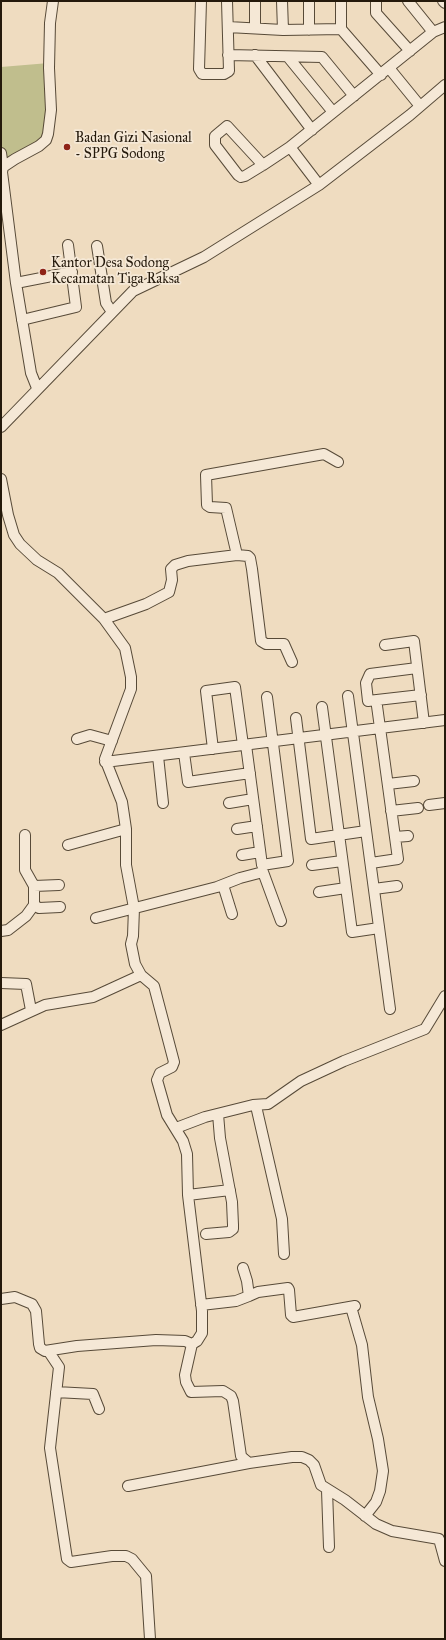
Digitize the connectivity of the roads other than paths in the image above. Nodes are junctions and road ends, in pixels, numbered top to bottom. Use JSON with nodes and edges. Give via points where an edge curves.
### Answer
{"nodes":[{"id":1,"x":53,"y":1,"type":"edge"},
{"id":2,"x":201,"y":1,"type":"edge"},
{"id":3,"x":228,"y":1,"type":"edge"},
{"id":4,"x":255,"y":1,"type":"edge"},
{"id":5,"x":282,"y":1,"type":"edge"},
{"id":6,"x":309,"y":1,"type":"edge"},
{"id":7,"x":341,"y":1,"type":"edge"},
{"id":8,"x":376,"y":1,"type":"edge"},
{"id":9,"x":408,"y":1,"type":"edge"},
{"id":10,"x":228,"y":27,"type":"junction"},
{"id":11,"x":445,"y":27,"type":"edge"},
{"id":12,"x":254,"y":28,"type":"junction"},
{"id":13,"x":341,"y":29,"type":"junction"},
{"id":14,"x":283,"y":30,"type":"junction"},
{"id":15,"x":309,"y":30,"type":"junction"},
{"id":16,"x":433,"y":32,"type":"junction"},
{"id":17,"x":410,"y":50,"type":"junction"},
{"id":18,"x":228,"y":55,"type":"junction"},
{"id":19,"x":255,"y":55,"type":"junction"},
{"id":20,"x":288,"y":57,"type":"junction"},
{"id":21,"x":389,"y":68,"type":"junction"},
{"id":22,"x":380,"y":75,"type":"junction"},
{"id":23,"x":445,"y":85,"type":"edge"},
{"id":24,"x":354,"y":96,"type":"junction"},
{"id":25,"x":420,"y":106,"type":"junction"},
{"id":26,"x":334,"y":112,"type":"junction"},
{"id":27,"x":312,"y":130,"type":"junction"},
{"id":28,"x":290,"y":147,"type":"junction"},
{"id":29,"x":1,"y":153,"type":"edge"},
{"id":30,"x":263,"y":165,"type":"junction"},
{"id":31,"x":3,"y":168,"type":"junction"},
{"id":32,"x":319,"y":185,"type":"junction"},
{"id":33,"x":68,"y":245,"type":"dead end"},
{"id":34,"x":97,"y":246,"type":"dead end"},
{"id":35,"x":72,"y":272,"type":"junction"},
{"id":36,"x":16,"y":283,"type":"junction"},
{"id":37,"x":112,"y":312,"type":"junction"},
{"id":38,"x":22,"y":320,"type":"junction"},
{"id":39,"x":37,"y":388,"type":"junction"},
{"id":40,"x":1,"y":427,"type":"edge"},
{"id":41,"x":338,"y":462,"type":"dead end"},
{"id":42,"x":1,"y":479,"type":"edge"},
{"id":43,"x":237,"y":555,"type":"junction"},
{"id":44,"x":104,"y":619,"type":"junction"},
{"id":45,"x":385,"y":645,"type":"dead end"},
{"id":46,"x":292,"y":662,"type":"dead end"},
{"id":47,"x":417,"y":668,"type":"junction"},
{"id":48,"x":420,"y":695,"type":"junction"},
{"id":49,"x":348,"y":696,"type":"dead end"},
{"id":50,"x":267,"y":697,"type":"dead end"},
{"id":51,"x":377,"y":706,"type":"dead end"},
{"id":52,"x":322,"y":707,"type":"dead end"},
{"id":53,"x":296,"y":718,"type":"dead end"},
{"id":54,"x":445,"y":720,"type":"edge"},
{"id":55,"x":424,"y":723,"type":"junction"},
{"id":56,"x":380,"y":728,"type":"junction"},
{"id":57,"x":353,"y":732,"type":"junction"},
{"id":58,"x":326,"y":735,"type":"junction"},
{"id":59,"x":299,"y":738,"type":"junction"},
{"id":60,"x":77,"y":739,"type":"dead end"},
{"id":61,"x":112,"y":741,"type":"junction"},
{"id":62,"x":272,"y":742,"type":"junction"},
{"id":63,"x":244,"y":745,"type":"junction"},
{"id":64,"x":213,"y":749,"type":"junction"},
{"id":65,"x":184,"y":753,"type":"junction"},
{"id":66,"x":158,"y":756,"type":"junction"},
{"id":67,"x":105,"y":762,"type":"junction"},
{"id":68,"x":250,"y":773,"type":"junction"},
{"id":69,"x":414,"y":781,"type":"dead end"},
{"id":70,"x":388,"y":784,"type":"junction"},
{"id":71,"x":253,"y":799,"type":"junction"},
{"id":72,"x":163,"y":803,"type":"dead end"},
{"id":73,"x":229,"y":803,"type":"dead end"},
{"id":74,"x":445,"y":803,"type":"edge"},
{"id":75,"x":429,"y":806,"type":"dead end"},
{"id":76,"x":418,"y":808,"type":"dead end"},
{"id":77,"x":391,"y":811,"type":"junction"},
{"id":78,"x":257,"y":826,"type":"junction"},
{"id":79,"x":126,"y":829,"type":"junction"},
{"id":80,"x":237,"y":829,"type":"dead end"},
{"id":81,"x":366,"y":831,"type":"junction"},
{"id":82,"x":25,"y":835,"type":"dead end"},
{"id":83,"x":339,"y":835,"type":"junction"},
{"id":84,"x":408,"y":836,"type":"dead end"},
{"id":85,"x":395,"y":837,"type":"junction"},
{"id":86,"x":68,"y":845,"type":"dead end"},
{"id":87,"x":260,"y":852,"type":"junction"},
{"id":88,"x":242,"y":855,"type":"dead end"},
{"id":89,"x":342,"y":861,"type":"junction"},
{"id":90,"x":371,"y":863,"type":"junction"},
{"id":91,"x":312,"y":865,"type":"dead end"},
{"id":92,"x":59,"y":885,"type":"dead end"},
{"id":93,"x":222,"y":885,"type":"junction"},
{"id":94,"x":34,"y":886,"type":"junction"},
{"id":95,"x":397,"y":886,"type":"dead end"},
{"id":96,"x":346,"y":888,"type":"junction"},
{"id":97,"x":374,"y":889,"type":"junction"},
{"id":98,"x":319,"y":892,"type":"dead end"},
{"id":99,"x":34,"y":905,"type":"junction"},
{"id":100,"x":60,"y":907,"type":"dead end"},
{"id":101,"x":134,"y":908,"type":"junction"},
{"id":102,"x":232,"y":914,"type":"dead end"},
{"id":103,"x":96,"y":918,"type":"dead end"},
{"id":104,"x":281,"y":921,"type":"dead end"},
{"id":105,"x":379,"y":928,"type":"junction"},
{"id":106,"x":1,"y":931,"type":"edge"},
{"id":107,"x":141,"y":975,"type":"junction"},
{"id":108,"x":1,"y":983,"type":"edge"},
{"id":109,"x":445,"y":996,"type":"edge"},
{"id":110,"x":390,"y":1009,"type":"dead end"},
{"id":111,"x":31,"y":1010,"type":"junction"},
{"id":112,"x":1,"y":1025,"type":"edge"},
{"id":113,"x":256,"y":1106,"type":"junction"},
{"id":114,"x":218,"y":1114,"type":"junction"},
{"id":115,"x":176,"y":1128,"type":"junction"},
{"id":116,"x":230,"y":1190,"type":"junction"},
{"id":117,"x":188,"y":1195,"type":"junction"},
{"id":118,"x":206,"y":1234,"type":"dead end"},
{"id":119,"x":284,"y":1254,"type":"dead end"},
{"id":120,"x":243,"y":1268,"type":"dead end"},
{"id":121,"x":249,"y":1296,"type":"junction"},
{"id":122,"x":1,"y":1298,"type":"edge"},
{"id":123,"x":201,"y":1305,"type":"junction"},
{"id":124,"x":192,"y":1344,"type":"junction"},
{"id":125,"x":49,"y":1352,"type":"junction"},
{"id":126,"x":56,"y":1392,"type":"junction"},
{"id":127,"x":99,"y":1409,"type":"dead end"},
{"id":128,"x":249,"y":1463,"type":"junction"},
{"id":129,"x":128,"y":1486,"type":"dead end"},
{"id":130,"x":327,"y":1490,"type":"junction"},
{"id":131,"x":365,"y":1516,"type":"junction"},
{"id":132,"x":442,"y":1537,"type":"edge"},
{"id":133,"x":329,"y":1547,"type":"dead end"},
{"id":134,"x":445,"y":1561,"type":"edge"},
{"id":135,"x":150,"y":1639,"type":"edge"}],
"edges":[{"from":1,"to":31,"type":"street","via":[[50,23],[51,110],[48,134],[39,146]]},
{"from":2,"to":18,"type":"street","via":[[198,69],[202,74],[228,73]]},
{"from":3,"to":10,"type":"street"},
{"from":4,"to":12,"type":"street"},
{"from":5,"to":14,"type":"street"},
{"from":6,"to":15,"type":"street"},
{"from":7,"to":13,"type":"street"},
{"from":8,"to":17,"type":"street","via":[[376,13]]},
{"from":9,"to":16,"type":"street"},
{"from":10,"to":12,"type":"street"},
{"from":10,"to":18,"type":"street"},
{"from":11,"to":16,"type":"street"},
{"from":12,"to":14,"type":"street"},
{"from":13,"to":15,"type":"street"},
{"from":13,"to":22,"type":"street"},
{"from":14,"to":15,"type":"street"},
{"from":16,"to":17,"type":"street"},
{"from":17,"to":21,"type":"street"},
{"from":18,"to":19,"type":"street"},
{"from":19,"to":20,"type":"street"},
{"from":19,"to":27,"type":"street"},
{"from":20,"to":24,"type":"street","via":[[324,58]]},
{"from":20,"to":26,"type":"street"},
{"from":21,"to":22,"type":"street"},
{"from":21,"to":25,"type":"street"},
{"from":22,"to":24,"type":"street"},
{"from":23,"to":25,"type":"street"},
{"from":24,"to":26,"type":"street"},
{"from":25,"to":32,"type":"street"},
{"from":26,"to":27,"type":"street"},
{"from":27,"to":28,"type":"street"},
{"from":28,"to":30,"type":"street"},
{"from":28,"to":32,"type":"street"},
{"from":29,"to":31,"type":"street"},
{"from":30,"to":30,"type":"street","via":[[227,126],[215,136],[215,145],[241,177]]},
{"from":31,"to":36,"type":"street","via":[[2,177]]},
{"from":32,"to":37,"type":"street","via":[[204,257],[133,291]]},
{"from":33,"to":35,"type":"street"},
{"from":34,"to":37,"type":"street","via":[[106,303]]},
{"from":35,"to":36,"type":"street"},
{"from":35,"to":38,"type":"street","via":[[76,307]]},
{"from":36,"to":38,"type":"street"},
{"from":37,"to":39,"type":"street"},
{"from":38,"to":39,"type":"street","via":[[31,373]]},
{"from":39,"to":40,"type":"street"},
{"from":41,"to":43,"type":"street","via":[[324,454],[206,475],[206,505],[226,508]]},
{"from":42,"to":44,"type":"street","via":[[8,515],[14,535],[20,544],[37,560],[58,573]]},
{"from":43,"to":44,"type":"street","via":[[175,565],[171,569],[169,592],[146,604]]},
{"from":43,"to":46,"type":"street","via":[[250,558],[261,641],[266,644],[284,644]]},
{"from":44,"to":61,"type":"street","via":[[125,648],[132,677],[131,689]]},
{"from":45,"to":47,"type":"street","via":[[414,641]]},
{"from":47,"to":48,"type":"street"},
{"from":47,"to":48,"type":"street","via":[[370,674],[366,683],[368,701]]},
{"from":48,"to":55,"type":"street"},
{"from":49,"to":57,"type":"street"},
{"from":50,"to":62,"type":"street"},
{"from":51,"to":56,"type":"street"},
{"from":52,"to":58,"type":"street"},
{"from":53,"to":59,"type":"street"},
{"from":54,"to":55,"type":"street"},
{"from":55,"to":56,"type":"street"},
{"from":56,"to":57,"type":"street"},
{"from":56,"to":70,"type":"street"},
{"from":57,"to":58,"type":"street"},
{"from":57,"to":81,"type":"street"},
{"from":58,"to":59,"type":"street"},
{"from":58,"to":83,"type":"street"},
{"from":59,"to":62,"type":"street"},
{"from":59,"to":83,"type":"street","via":[[311,839]]},
{"from":60,"to":61,"type":"street","via":[[90,735]]},
{"from":61,"to":67,"type":"street"},
{"from":62,"to":63,"type":"street"},
{"from":62,"to":87,"type":"street","via":[[288,861],[262,865]]},
{"from":63,"to":64,"type":"street"},
{"from":63,"to":64,"type":"street","via":[[235,687],[206,691]]},
{"from":63,"to":68,"type":"street"},
{"from":64,"to":65,"type":"street"},
{"from":65,"to":66,"type":"street"},
{"from":65,"to":68,"type":"street","via":[[188,782]]},
{"from":66,"to":67,"type":"street"},
{"from":66,"to":72,"type":"street"},
{"from":67,"to":79,"type":"street","via":[[122,802]]},
{"from":68,"to":71,"type":"street"},
{"from":69,"to":70,"type":"street"},
{"from":70,"to":77,"type":"street"},
{"from":71,"to":73,"type":"street"},
{"from":71,"to":78,"type":"street"},
{"from":74,"to":75,"type":"street"},
{"from":76,"to":77,"type":"street"},
{"from":77,"to":85,"type":"street"},
{"from":78,"to":80,"type":"street"},
{"from":78,"to":87,"type":"street"},
{"from":79,"to":86,"type":"street"},
{"from":79,"to":101,"type":"street","via":[[126,864]]},
{"from":81,"to":83,"type":"street"},
{"from":81,"to":90,"type":"street"},
{"from":82,"to":94,"type":"street","via":[[25,870]]},
{"from":83,"to":89,"type":"street"},
{"from":84,"to":85,"type":"street"},
{"from":85,"to":90,"type":"street","via":[[398,859]]},
{"from":87,"to":88,"type":"street"},
{"from":89,"to":91,"type":"street"},
{"from":89,"to":96,"type":"street"},
{"from":90,"to":97,"type":"street"},
{"from":92,"to":94,"type":"street"},
{"from":93,"to":101,"type":"street"},
{"from":93,"to":102,"type":"street"},
{"from":93,"to":104,"type":"street","via":[[263,872]]},
{"from":94,"to":99,"type":"street"},
{"from":95,"to":97,"type":"street"},
{"from":96,"to":98,"type":"street"},
{"from":96,"to":105,"type":"street","via":[[352,932]]},
{"from":97,"to":105,"type":"street"},
{"from":99,"to":100,"type":"street","via":[[39,908]]},
{"from":99,"to":106,"type":"street","via":[[26,916],[8,930]]},
{"from":101,"to":103,"type":"street"},
{"from":101,"to":107,"type":"street","via":[[131,944],[135,964]]},
{"from":105,"to":110,"type":"street"},
{"from":107,"to":111,"type":"street","via":[[93,997],[45,1005]]},
{"from":107,"to":115,"type":"street","via":[[154,986],[171,1048],[174,1066],[160,1073],[157,1080],[167,1115]]},
{"from":108,"to":111,"type":"street","via":[[26,984]]},
{"from":109,"to":113,"type":"street","via":[[425,1029],[344,1061],[301,1081],[268,1104]]},
{"from":111,"to":112,"type":"street"},
{"from":113,"to":114,"type":"street"},
{"from":113,"to":119,"type":"street","via":[[282,1219]]},
{"from":114,"to":115,"type":"street"},
{"from":114,"to":116,"type":"street"},
{"from":115,"to":117,"type":"street","via":[[186,1148]]},
{"from":116,"to":117,"type":"street"},
{"from":116,"to":118,"type":"street","via":[[233,1229],[229,1232]]},
{"from":117,"to":123,"type":"street"},
{"from":120,"to":121,"type":"street"},
{"from":121,"to":123,"type":"street","via":[[236,1301]]},
{"from":121,"to":131,"type":"street","via":[[258,1292],[288,1288],[293,1317],[353,1306],[383,1471],[380,1492]]},
{"from":122,"to":125,"type":"street","via":[[15,1297],[32,1304],[36,1311],[40,1348]]},
{"from":123,"to":124,"type":"street","via":[[202,1333],[197,1342]]},
{"from":124,"to":125,"type":"street","via":[[185,1341],[156,1340],[77,1346]]},
{"from":124,"to":128,"type":"street","via":[[185,1375],[191,1392],[223,1391],[230,1396],[233,1401],[241,1456]]},
{"from":125,"to":126,"type":"street","via":[[60,1367]]},
{"from":126,"to":127,"type":"street","via":[[93,1394]]},
{"from":126,"to":135,"type":"street","via":[[50,1448],[67,1559],[71,1562],[126,1556],[132,1559],[146,1576]]},
{"from":128,"to":129,"type":"street"},
{"from":128,"to":130,"type":"street","via":[[302,1457],[314,1465],[321,1485]]},
{"from":130,"to":131,"type":"street"},
{"from":130,"to":133,"type":"street"},
{"from":131,"to":132,"type":"street","via":[[384,1529]]},
{"from":132,"to":134,"type":"street"}]}
